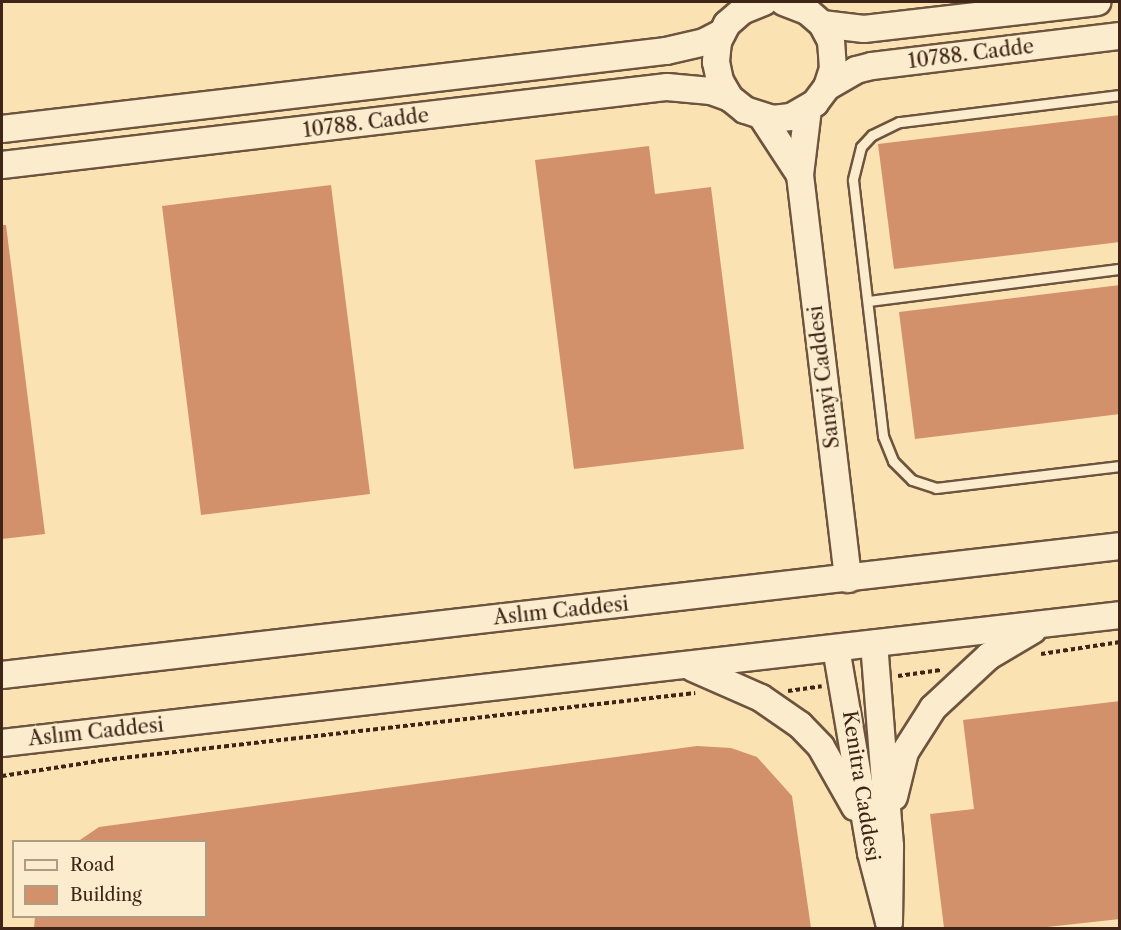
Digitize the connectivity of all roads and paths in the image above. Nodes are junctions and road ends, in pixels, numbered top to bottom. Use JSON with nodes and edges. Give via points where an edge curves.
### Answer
{"nodes":[{"id":1,"x":764,"y":2,"type":"edge"},
{"id":2,"x":1096,"y":2,"type":"edge"},
{"id":3,"x":793,"y":3,"type":"edge"},
{"id":4,"x":732,"y":17,"type":"edge"},
{"id":5,"x":822,"y":24,"type":"junction"},
{"id":6,"x":1119,"y":36,"type":"edge"},
{"id":7,"x":827,"y":87,"type":"junction"},
{"id":8,"x":1119,"y":96,"type":"edge"},
{"id":9,"x":730,"y":98,"type":"junction"},
{"id":10,"x":808,"y":109,"type":"junction"},
{"id":11,"x":762,"y":117,"type":"junction"},
{"id":12,"x":2,"y":129,"type":"edge"},
{"id":13,"x":2,"y":165,"type":"edge"},
{"id":14,"x":800,"y":175,"type":"junction"},
{"id":15,"x":1119,"y":269,"type":"edge"},
{"id":16,"x":869,"y":301,"type":"junction"},
{"id":17,"x":1119,"y":466,"type":"edge"},
{"id":18,"x":1119,"y":546,"type":"edge"},
{"id":19,"x":848,"y":579,"type":"junction"},
{"id":20,"x":1119,"y":615,"type":"edge"},
{"id":21,"x":1047,"y":623,"type":"junction"},
{"id":22,"x":1119,"y":642,"type":"edge"},
{"id":23,"x":874,"y":644,"type":"junction"},
{"id":24,"x":836,"y":648,"type":"junction"},
{"id":25,"x":1038,"y":655,"type":"dead end"},
{"id":26,"x":690,"y":667,"type":"junction"},
{"id":27,"x":972,"y":670,"type":"junction"},
{"id":28,"x":2,"y":675,"type":"edge"},
{"id":29,"x":876,"y":679,"type":"junction"},
{"id":30,"x":843,"y":683,"type":"junction"},
{"id":31,"x":703,"y":696,"type":"dead end"},
{"id":32,"x":760,"y":698,"type":"junction"},
{"id":33,"x":2,"y":743,"type":"edge"},
{"id":34,"x":2,"y":776,"type":"edge"},
{"id":35,"x":881,"y":849,"type":"junction"},
{"id":36,"x":890,"y":925,"type":"edge"}],
"edges":[{"from":1,"to":4,"type":"street","name":"10788. Cadde"},
{"from":2,"to":5,"type":"street","name":"10788. Cadde","via":[[864,29]]},
{"from":3,"to":5,"type":"street"},
{"from":4,"to":9,"type":"street","via":[[716,52],[717,72]]},
{"from":4,"to":12,"type":"street","name":"10788. Cadde","via":[[704,42],[666,51]]},
{"from":5,"to":7,"type":"street","via":[[833,50],[833,69]]},
{"from":6,"to":7,"type":"street","name":"10788. Cadde","via":[[872,66],[849,73]]},
{"from":7,"to":10,"type":"street"},
{"from":8,"to":16,"type":"lane","via":[[899,122],[872,135],[855,162],[853,180]]},
{"from":9,"to":11,"type":"street","via":[[745,111]]},
{"from":9,"to":13,"type":"street","name":"10788. Cadde","via":[[667,87]]},
{"from":10,"to":11,"type":"street","via":[[791,117]]},
{"from":10,"to":14,"type":"street","name":"Sanayi Caddesi"},
{"from":11,"to":14,"type":"street","name":"Sanayi Caddesi"},
{"from":14,"to":19,"type":"street","name":"Sanayi Caddesi"},
{"from":15,"to":16,"type":"lane"},
{"from":16,"to":17,"type":"lane","via":[[883,435],[893,461],[912,480],[936,488],[963,487]]},
{"from":18,"to":19,"type":"street","name":"Aslım Caddesi"},
{"from":19,"to":28,"type":"street","name":"Aslım Caddesi"},
{"from":20,"to":21,"type":"street","name":"Aslım Caddesi"},
{"from":21,"to":23,"type":"street","name":"Aslım Caddesi"},
{"from":21,"to":27,"type":"street","via":[[1008,643]]},
{"from":22,"to":25,"type":"path"},
{"from":23,"to":24,"type":"street","name":"Aslım Caddesi"},
{"from":23,"to":29,"type":"street","name":"Kenitra Caddesi"},
{"from":24,"to":26,"type":"street","name":"Aslım Caddesi"},
{"from":24,"to":30,"type":"street","name":"Kenitra Caddesi"},
{"from":26,"to":32,"type":"street"},
{"from":26,"to":33,"type":"street","name":"Aslım Caddesi"},
{"from":27,"to":29,"type":"path","via":[[950,669]]},
{"from":27,"to":35,"type":"street","via":[[933,708],[905,752]]},
{"from":29,"to":35,"type":"street","name":"Kenitra Caddesi"},
{"from":30,"to":32,"type":"path"},
{"from":30,"to":35,"type":"street","name":"Kenitra Caddesi"},
{"from":31,"to":34,"type":"path","via":[[693,693]]},
{"from":32,"to":35,"type":"street","via":[[822,747]]},
{"from":35,"to":36,"type":"street","name":"Kenitra Caddesi"}]}
